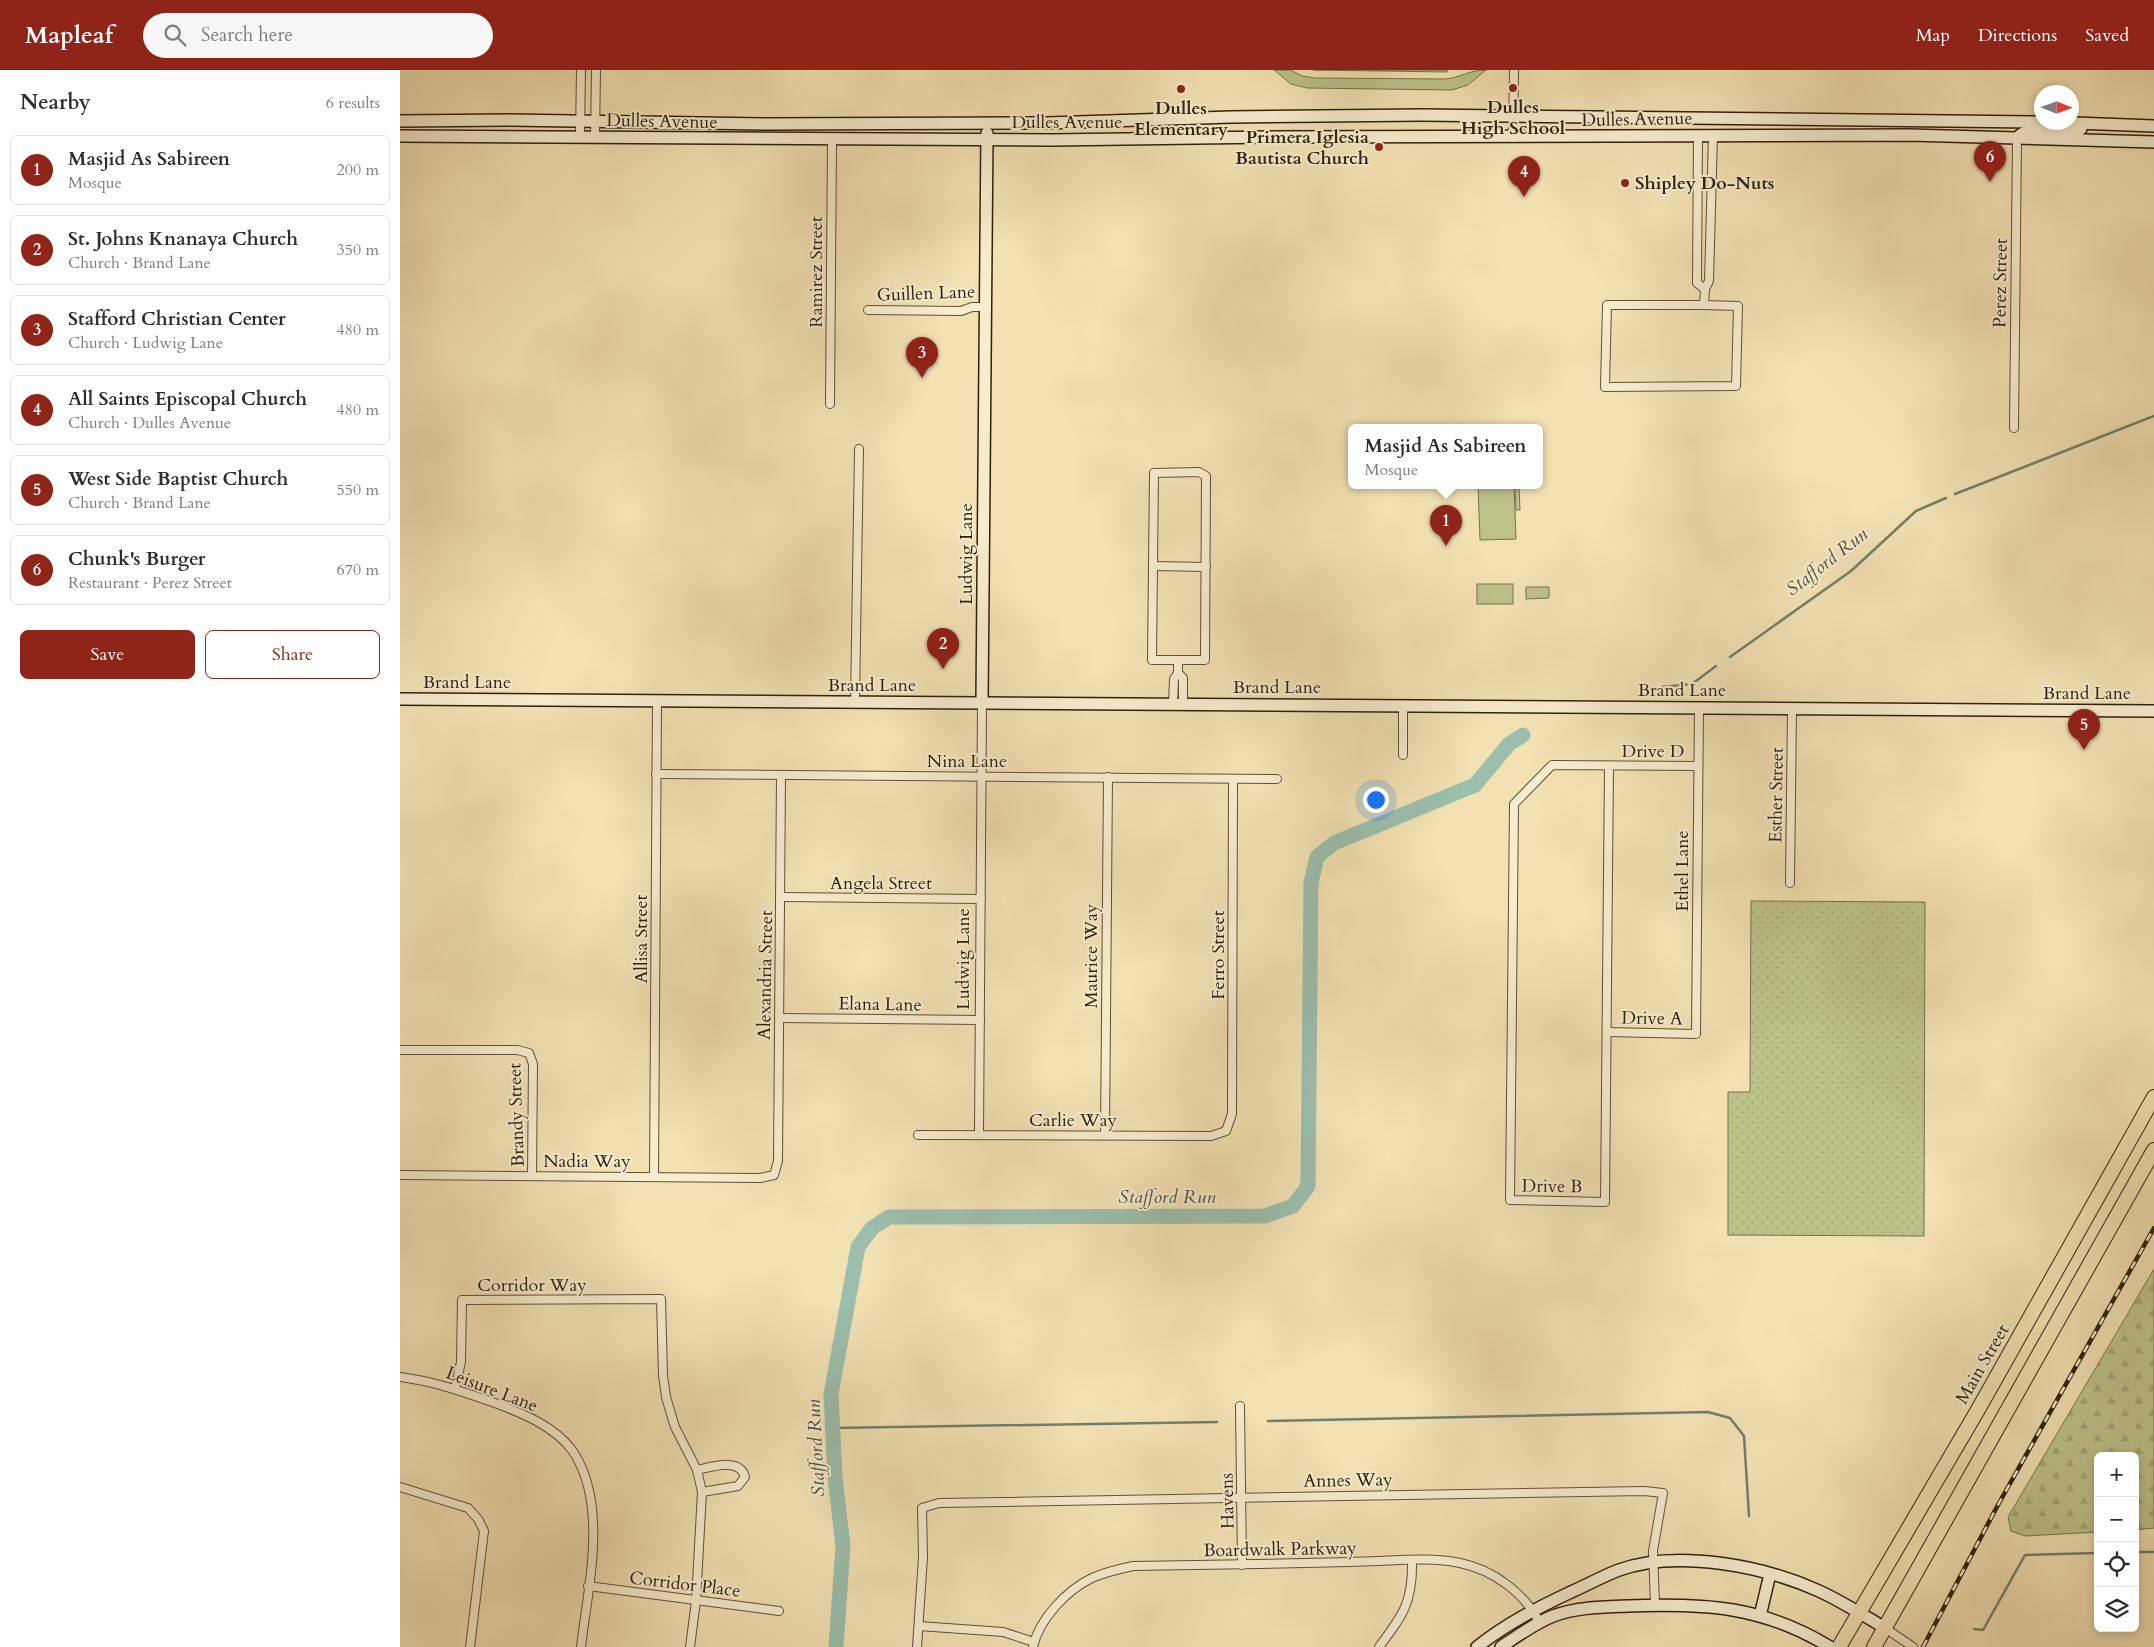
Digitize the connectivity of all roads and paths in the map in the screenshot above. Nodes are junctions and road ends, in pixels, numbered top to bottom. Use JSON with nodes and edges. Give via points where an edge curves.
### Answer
{"nodes":[{"id":1,"x":581,"y":70,"type":"edge"},
{"id":2,"x":596,"y":70,"type":"edge"},
{"id":3,"x":1514,"y":70,"type":"edge"},
{"id":4,"x":1513,"y":117,"type":"junction"},
{"id":5,"x":400,"y":121,"type":"edge"},
{"id":6,"x":580,"y":121,"type":"junction"},
{"id":7,"x":595,"y":121,"type":"junction"},
{"id":8,"x":2034,"y":122,"type":"edge"},
{"id":9,"x":987,"y":123,"type":"junction"},
{"id":10,"x":2079,"y":123,"type":"edge"},
{"id":11,"x":766,"y":124,"type":"junction"},
{"id":12,"x":2092,"y":124,"type":"junction"},
{"id":13,"x":2154,"y":126,"type":"edge"},
{"id":14,"x":1698,"y":135,"type":"junction"},
{"id":15,"x":1713,"y":135,"type":"junction"},
{"id":16,"x":400,"y":136,"type":"edge"},
{"id":17,"x":580,"y":136,"type":"junction"},
{"id":18,"x":595,"y":137,"type":"junction"},
{"id":19,"x":1513,"y":138,"type":"junction"},
{"id":20,"x":2017,"y":138,"type":"junction"},
{"id":21,"x":765,"y":139,"type":"junction"},
{"id":22,"x":986,"y":139,"type":"junction"},
{"id":23,"x":832,"y":140,"type":"junction"},
{"id":24,"x":2154,"y":142,"type":"edge"},
{"id":25,"x":1705,"y":290,"type":"junction"},
{"id":26,"x":1704,"y":305,"type":"junction"},
{"id":27,"x":985,"y":307,"type":"junction"},
{"id":28,"x":868,"y":310,"type":"dead end"},
{"id":29,"x":830,"y":404,"type":"dead end"},
{"id":30,"x":2014,"y":428,"type":"dead end"},
{"id":31,"x":860,"y":449,"type":"dead end"},
{"id":32,"x":1153,"y":566,"type":"junction"},
{"id":33,"x":1206,"y":567,"type":"junction"},
{"id":34,"x":1178,"y":660,"type":"junction"},
{"id":35,"x":400,"y":699,"type":"edge"},
{"id":36,"x":657,"y":701,"type":"junction"},
{"id":37,"x":855,"y":702,"type":"junction"},
{"id":38,"x":982,"y":703,"type":"junction"},
{"id":39,"x":1178,"y":704,"type":"junction"},
{"id":40,"x":1403,"y":706,"type":"junction"},
{"id":41,"x":1699,"y":708,"type":"junction"},
{"id":42,"x":1792,"y":708,"type":"junction"},
{"id":43,"x":2154,"y":710,"type":"edge"},
{"id":44,"x":1403,"y":755,"type":"dead end"},
{"id":45,"x":1608,"y":766,"type":"junction"},
{"id":46,"x":1698,"y":766,"type":"junction"},
{"id":47,"x":656,"y":774,"type":"junction"},
{"id":48,"x":781,"y":775,"type":"junction"},
{"id":49,"x":982,"y":776,"type":"junction"},
{"id":50,"x":1108,"y":777,"type":"junction"},
{"id":51,"x":1233,"y":779,"type":"junction"},
{"id":52,"x":1277,"y":779,"type":"dead end"},
{"id":53,"x":1790,"y":882,"type":"dead end"},
{"id":54,"x":781,"y":897,"type":"junction"},
{"id":55,"x":981,"y":899,"type":"junction"},
{"id":56,"x":780,"y":1018,"type":"junction"},
{"id":57,"x":980,"y":1020,"type":"junction"},
{"id":58,"x":1608,"y":1032,"type":"junction"},
{"id":59,"x":1696,"y":1034,"type":"joint"},
{"id":60,"x":400,"y":1050,"type":"edge"},
{"id":61,"x":2154,"y":1096,"type":"edge"},
{"id":62,"x":1226,"y":1131,"type":"joint"},
{"id":63,"x":979,"y":1134,"type":"junction"},
{"id":64,"x":918,"y":1135,"type":"dead end"},
{"id":65,"x":1105,"y":1135,"type":"junction"},
{"id":66,"x":2154,"y":1150,"type":"edge"},
{"id":67,"x":400,"y":1175,"type":"edge"},
{"id":68,"x":774,"y":1175,"type":"joint"},
{"id":69,"x":532,"y":1176,"type":"junction"},
{"id":70,"x":654,"y":1176,"type":"junction"},
{"id":71,"x":400,"y":1377,"type":"edge"},
{"id":72,"x":455,"y":1388,"type":"junction"},
{"id":73,"x":1240,"y":1406,"type":"dead end"},
{"id":74,"x":697,"y":1470,"type":"junction"},
{"id":75,"x":400,"y":1487,"type":"edge"},
{"id":76,"x":702,"y":1492,"type":"junction"},
{"id":77,"x":1242,"y":1497,"type":"junction"},
{"id":78,"x":1412,"y":1561,"type":"junction"},
{"id":79,"x":1653,"y":1563,"type":"junction"},
{"id":80,"x":1242,"y":1565,"type":"junction"},
{"id":81,"x":1770,"y":1574,"type":"junction"},
{"id":82,"x":588,"y":1586,"type":"junction"},
{"id":83,"x":696,"y":1601,"type":"junction"},
{"id":84,"x":1655,"y":1605,"type":"junction"},
{"id":85,"x":1533,"y":1610,"type":"junction"},
{"id":86,"x":779,"y":1611,"type":"dead end"},
{"id":87,"x":1860,"y":1613,"type":"junction"},
{"id":88,"x":1760,"y":1616,"type":"junction"},
{"id":89,"x":1540,"y":1623,"type":"junction"},
{"id":90,"x":919,"y":1626,"type":"junction"},
{"id":91,"x":1885,"y":1628,"type":"junction"},
{"id":92,"x":1034,"y":1645,"type":"edge"},
{"id":93,"x":470,"y":1647,"type":"edge"},
{"id":94,"x":581,"y":1647,"type":"edge"},
{"id":95,"x":690,"y":1647,"type":"edge"},
{"id":96,"x":918,"y":1647,"type":"edge"},
{"id":97,"x":1379,"y":1647,"type":"edge"},
{"id":98,"x":1477,"y":1647,"type":"edge"},
{"id":99,"x":1501,"y":1647,"type":"edge"},
{"id":100,"x":1830,"y":1647,"type":"edge"},
{"id":101,"x":1839,"y":1647,"type":"edge"},
{"id":102,"x":1874,"y":1647,"type":"edge"},
{"id":103,"x":1913,"y":1647,"type":"edge"}],
"edges":[{"from":1,"to":6,"type":"street"},
{"from":2,"to":7,"type":"street"},
{"from":3,"to":4,"type":"street"},
{"from":4,"to":8,"type":"main road","name":"Dulles Avenue"},
{"from":4,"to":9,"type":"main road","name":"Dulles Avenue","via":[[1231,117]]},
{"from":4,"to":19,"type":"street"},
{"from":5,"to":6,"type":"main road","name":"Dulles Avenue"},
{"from":6,"to":7,"type":"main road","name":"Dulles Avenue"},
{"from":6,"to":17,"type":"street"},
{"from":7,"to":11,"type":"main road","name":"Dulles Avenue"},
{"from":7,"to":18,"type":"street"},
{"from":9,"to":11,"type":"main road","name":"Dulles Avenue"},
{"from":9,"to":22,"type":"main road","name":"Ludwig Lane"},
{"from":10,"to":12,"type":"main road"},
{"from":11,"to":21,"type":"main road"},
{"from":12,"to":13,"type":"main road"},
{"from":12,"to":20,"type":"main road","via":[[2078,131],[2031,130]]},
{"from":14,"to":15,"type":"main road","name":"Dulles Avenue"},
{"from":14,"to":19,"type":"main road","name":"Dulles Avenue"},
{"from":14,"to":25,"type":"street","via":[[1697,283]]},
{"from":15,"to":20,"type":"main road","name":"Dulles Avenue"},
{"from":15,"to":25,"type":"street","via":[[1709,281]]},
{"from":16,"to":17,"type":"main road","name":"Dulles Avenue"},
{"from":17,"to":18,"type":"main road","name":"Dulles Avenue"},
{"from":18,"to":21,"type":"main road","name":"Dulles Avenue"},
{"from":19,"to":22,"type":"main road","name":"Dulles Avenue"},
{"from":20,"to":24,"type":"main road","name":"Dulles Avenue"},
{"from":20,"to":30,"type":"street","name":"Perez Street"},
{"from":21,"to":23,"type":"main road","name":"Dulles Avenue"},
{"from":22,"to":23,"type":"main road","name":"Dulles Avenue"},
{"from":22,"to":27,"type":"main road","name":"Ludwig Lane"},
{"from":23,"to":29,"type":"street","name":"Ramirez Street"},
{"from":25,"to":26,"type":"street"},
{"from":26,"to":26,"type":"street","via":[[1738,306],[1736,386],[1605,386],[1607,305]]},
{"from":27,"to":28,"type":"street","name":"Guillen Lane","via":[[961,311]]},
{"from":27,"to":38,"type":"main road","name":"Ludwig Lane"},
{"from":31,"to":37,"type":"street"},
{"from":32,"to":33,"type":"street"},
{"from":32,"to":33,"type":"street","via":[[1154,472],[1199,472],[1206,476]]},
{"from":32,"to":34,"type":"street","via":[[1152,660]]},
{"from":33,"to":34,"type":"street","via":[[1205,660]]},
{"from":34,"to":39,"type":"street","via":[[1174,679]]},
{"from":35,"to":36,"type":"main road","name":"Brand Lane"},
{"from":36,"to":37,"type":"main road","name":"Brand Lane"},
{"from":36,"to":47,"type":"street","name":"Allisa Street"},
{"from":37,"to":38,"type":"main road","name":"Brand Lane"},
{"from":38,"to":39,"type":"main road","name":"Brand Lane"},
{"from":38,"to":49,"type":"street","name":"Ludwig Lane"},
{"from":39,"to":40,"type":"main road","name":"Brand Lane"},
{"from":40,"to":41,"type":"main road","name":"Brand Lane"},
{"from":40,"to":44,"type":"street"},
{"from":41,"to":42,"type":"main road","name":"Brand Lane"},
{"from":41,"to":46,"type":"street","name":"Ethel Lane"},
{"from":42,"to":43,"type":"main road","name":"Brand Lane"},
{"from":42,"to":53,"type":"street","name":"Esther Street"},
{"from":45,"to":46,"type":"street","name":"Drive D"},
{"from":45,"to":58,"type":"street","name":"Drive B"},
{"from":45,"to":58,"type":"street","name":"Drive B","via":[[1552,766],[1514,804],[1510,1200],[1605,1202]]},
{"from":46,"to":59,"type":"street","name":"Ethel Lane"},
{"from":47,"to":48,"type":"street","name":"Nina Lane"},
{"from":47,"to":70,"type":"street","name":"Allisa Street"},
{"from":48,"to":49,"type":"street","name":"Nina Lane"},
{"from":48,"to":54,"type":"street","name":"Alexandria Street"},
{"from":49,"to":50,"type":"street","name":"Nina Lane"},
{"from":49,"to":55,"type":"street","name":"Ludwig Lane"},
{"from":50,"to":51,"type":"street","name":"Nina Lane"},
{"from":50,"to":65,"type":"street","name":"Maurice Way"},
{"from":51,"to":52,"type":"street","name":"Nina Lane"},
{"from":51,"to":62,"type":"street","name":"Ferro Street","via":[[1232,1114]]},
{"from":54,"to":55,"type":"street","name":"Angela Street"},
{"from":54,"to":56,"type":"street","name":"Alexandria Street"},
{"from":55,"to":57,"type":"street","name":"Ludwig Lane"},
{"from":56,"to":57,"type":"street","name":"Elana Lane"},
{"from":56,"to":68,"type":"street","name":"Alexandria Street","via":[[778,1161]]},
{"from":57,"to":63,"type":"street","name":"Ludwig Lane"},
{"from":58,"to":59,"type":"street","name":"Drive A"},
{"from":60,"to":69,"type":"street","name":"Brandy Street","via":[[517,1050],[529,1053],[533,1064]]},
{"from":61,"to":87,"type":"highway","name":"Main Street"},
{"from":62,"to":65,"type":"street","name":"Carlie Way","via":[[1211,1136]]},
{"from":63,"to":64,"type":"street","name":"Carlie Way"},
{"from":63,"to":65,"type":"street","name":"Carlie Way"},
{"from":66,"to":91,"type":"highway"},
{"from":67,"to":69,"type":"street","name":"Nadia Way"},
{"from":68,"to":70,"type":"street","name":"Nadia Way","via":[[760,1178]]},
{"from":69,"to":70,"type":"street","name":"Nadia Way"},
{"from":71,"to":72,"type":"street","name":"Leisure Lane"},
{"from":72,"to":74,"type":"street","name":"Corridor Way","via":[[462,1362],[462,1300],[662,1300],[666,1397],[675,1427]]},
{"from":72,"to":82,"type":"street","name":"Leisure Lane","via":[[533,1419],[571,1450],[588,1487],[594,1516]]},
{"from":73,"to":77,"type":"street","name":"Havens"},
{"from":74,"to":76,"type":"street"},
{"from":74,"to":76,"type":"street","via":[[729,1465],[744,1470],[745,1477],[738,1486]]},
{"from":75,"to":93,"type":"street","via":[[468,1508],[484,1531]]},
{"from":76,"to":83,"type":"street"},
{"from":77,"to":79,"type":"street","name":"Annes Way","via":[[1663,1493],[1654,1538]]},
{"from":77,"to":80,"type":"street","name":"Havens"},
{"from":77,"to":90,"type":"street","name":"Annes Way","via":[[939,1503],[922,1508]]},
{"from":78,"to":80,"type":"street","name":"Boardwalk Parkway"},
{"from":78,"to":85,"type":"street","name":"Boardwalk Parkway","via":[[1459,1562],[1476,1568],[1510,1587]]},
{"from":78,"to":97,"type":"street","via":[[1412,1590],[1408,1604]]},
{"from":79,"to":81,"type":"main road","via":[[1714,1563]]},
{"from":79,"to":84,"type":"street","name":"Annes Way"},
{"from":79,"to":85,"type":"main road","via":[[1619,1570]]},
{"from":80,"to":92,"type":"street","name":"Boardwalk Parkway","via":[[1133,1566],[1090,1578],[1072,1591],[1045,1621]]},
{"from":81,"to":87,"type":"main road","via":[[1818,1591]]},
{"from":81,"to":88,"type":"main road"},
{"from":82,"to":83,"type":"street","name":"Corridor Place"},
{"from":82,"to":94,"type":"street","name":"Leisure Lane"},
{"from":83,"to":86,"type":"street","name":"Corridor Place"},
{"from":83,"to":95,"type":"street"},
{"from":84,"to":88,"type":"main road","via":[[1722,1607]]},
{"from":84,"to":89,"type":"main road","via":[[1588,1608],[1570,1611]]},
{"from":85,"to":89,"type":"street","name":"Boardwalk Parkway"},
{"from":85,"to":98,"type":"main road"},
{"from":87,"to":91,"type":"main road"},
{"from":87,"to":101,"type":"highway","name":"Main Street"},
{"from":88,"to":100,"type":"main road","via":[[1796,1629]]},
{"from":89,"to":99,"type":"main road"},
{"from":90,"to":92,"type":"street","via":[[1003,1632]]},
{"from":90,"to":96,"type":"street"},
{"from":91,"to":102,"type":"highway"},
{"from":91,"to":103,"type":"street"}]}
